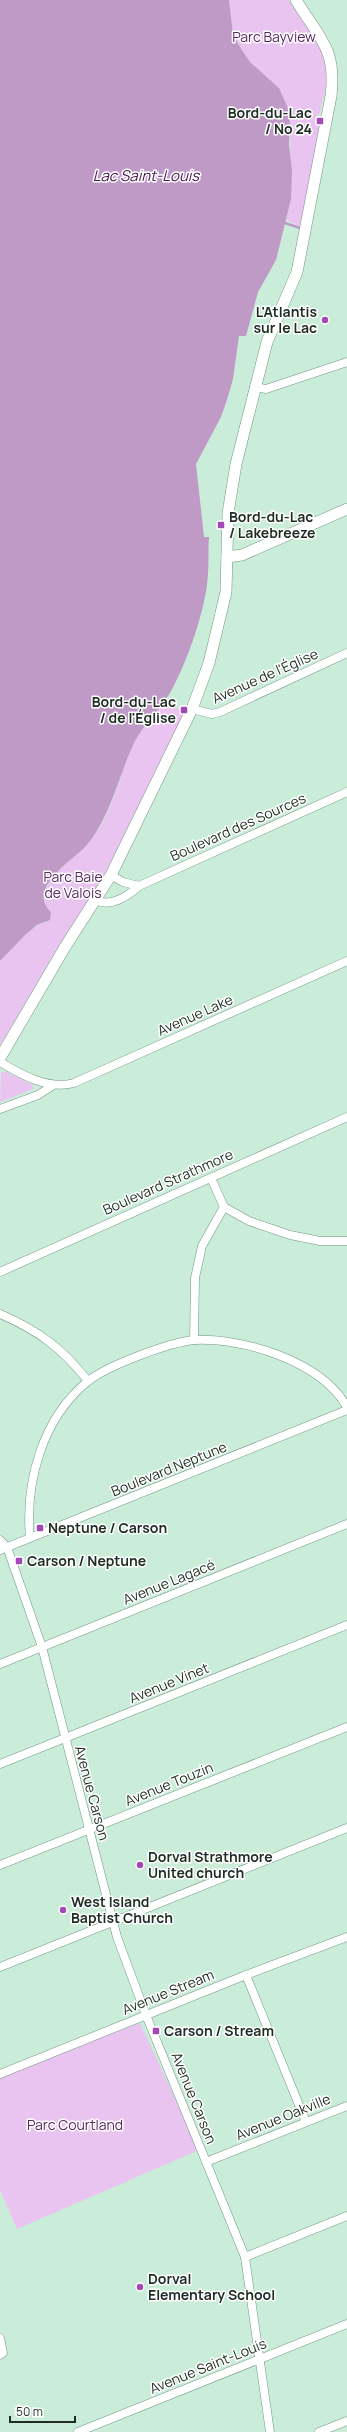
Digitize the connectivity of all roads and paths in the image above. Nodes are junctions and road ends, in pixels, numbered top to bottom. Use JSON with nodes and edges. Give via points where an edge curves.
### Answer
{"nodes":[{"id":1,"x":296,"y":0,"type":"edge"},
{"id":2,"x":347,"y":362,"type":"edge"},
{"id":3,"x":254,"y":387,"type":"junction"},
{"id":4,"x":347,"y":509,"type":"edge"},
{"id":5,"x":227,"y":557,"type":"junction"},
{"id":6,"x":347,"y":653,"type":"edge"},
{"id":7,"x":192,"y":709,"type":"junction"},
{"id":8,"x":347,"y":792,"type":"edge"},
{"id":9,"x":111,"y":876,"type":"junction"},
{"id":10,"x":139,"y":886,"type":"junction"},
{"id":11,"x":96,"y":900,"type":"junction"},
{"id":12,"x":347,"y":961,"type":"edge"},
{"id":13,"x":0,"y":1058,"type":"edge"},
{"id":14,"x":0,"y":1062,"type":"edge"},
{"id":15,"x":52,"y":1086,"type":"junction"},
{"id":16,"x":0,"y":1109,"type":"edge"},
{"id":17,"x":347,"y":1117,"type":"edge"},
{"id":18,"x":211,"y":1178,"type":"junction"},
{"id":19,"x":224,"y":1207,"type":"junction"},
{"id":20,"x":347,"y":1241,"type":"edge"},
{"id":21,"x":0,"y":1272,"type":"edge"},
{"id":22,"x":0,"y":1314,"type":"edge"},
{"id":23,"x":194,"y":1340,"type":"junction"},
{"id":24,"x":88,"y":1381,"type":"junction"},
{"id":25,"x":347,"y":1407,"type":"edge"},
{"id":26,"x":347,"y":1410,"type":"edge"},
{"id":27,"x":347,"y":1524,"type":"edge"},
{"id":28,"x":30,"y":1538,"type":"junction"},
{"id":29,"x":0,"y":1540,"type":"edge"},
{"id":30,"x":4,"y":1549,"type":"edge"},
{"id":31,"x":347,"y":1625,"type":"edge"},
{"id":32,"x":42,"y":1647,"type":"junction"},
{"id":33,"x":0,"y":1664,"type":"edge"},
{"id":34,"x":347,"y":1727,"type":"edge"},
{"id":35,"x":65,"y":1738,"type":"junction"},
{"id":36,"x":0,"y":1764,"type":"edge"},
{"id":37,"x":347,"y":1828,"type":"edge"},
{"id":38,"x":89,"y":1830,"type":"junction"},
{"id":39,"x":0,"y":1865,"type":"edge"},
{"id":40,"x":113,"y":1922,"type":"junction"},
{"id":41,"x":347,"y":1937,"type":"edge"},
{"id":42,"x":0,"y":1967,"type":"edge"},
{"id":43,"x":246,"y":1975,"type":"junction"},
{"id":44,"x":146,"y":2015,"type":"junction"},
{"id":45,"x":0,"y":2074,"type":"edge"},
{"id":46,"x":347,"y":2106,"type":"edge"},
{"id":47,"x":306,"y":2122,"type":"junction"},
{"id":48,"x":206,"y":2162,"type":"junction"},
{"id":49,"x":347,"y":2216,"type":"edge"},
{"id":50,"x":245,"y":2257,"type":"junction"},
{"id":51,"x":347,"y":2324,"type":"edge"},
{"id":52,"x":0,"y":2338,"type":"edge"},
{"id":53,"x":0,"y":2355,"type":"edge"},
{"id":54,"x":260,"y":2359,"type":"junction"},
{"id":55,"x":347,"y":2421,"type":"edge"},
{"id":56,"x":78,"y":2432,"type":"edge"},
{"id":57,"x":270,"y":2432,"type":"edge"},
{"id":58,"x":319,"y":2432,"type":"edge"}],
"edges":[{"from":1,"to":3,"type":"street","via":[[327,48],[332,67],[332,91],[297,272],[272,327]]},
{"from":2,"to":3,"type":"street","via":[[266,389]]},
{"from":3,"to":5,"type":"street","via":[[232,483]]},
{"from":4,"to":5,"type":"street","via":[[242,555]]},
{"from":5,"to":7,"type":"street","via":[[222,616],[209,663]]},
{"from":6,"to":7,"type":"street","name":"Avenue de l'Église","via":[[220,712],[208,713]]},
{"from":7,"to":9,"type":"street"},
{"from":8,"to":10,"type":"street","name":"Boulevard des Sources"},
{"from":9,"to":10,"type":"street"},
{"from":9,"to":11,"type":"street"},
{"from":10,"to":11,"type":"street","name":"Boulevard des Sources","via":[[131,893],[109,903]]},
{"from":11,"to":13,"type":"street","via":[[64,947]]},
{"from":12,"to":15,"type":"street","name":"Avenue Lake","via":[[80,1081],[65,1086]]},
{"from":14,"to":15,"type":"street"},
{"from":15,"to":16,"type":"street","name":"Avenue Lake","via":[[38,1095]]},
{"from":17,"to":18,"type":"street","name":"Boulevard Strathmore"},
{"from":18,"to":19,"type":"street"},
{"from":18,"to":21,"type":"street","name":"Boulevard Strathmore"},
{"from":19,"to":20,"type":"street","via":[[249,1221],[281,1233],[320,1241]]},
{"from":19,"to":23,"type":"street","via":[[201,1252],[195,1278]]},
{"from":22,"to":24,"type":"street","via":[[32,1329],[50,1341]]},
{"from":23,"to":24,"type":"street","via":[[154,1351]]},
{"from":23,"to":25,"type":"street","via":[[227,1342],[279,1355],[307,1369],[338,1393]]},
{"from":24,"to":28,"type":"street","via":[[70,1400],[48,1432],[32,1476],[28,1510]]},
{"from":26,"to":28,"type":"street","name":"Boulevard Neptune"},
{"from":27,"to":32,"type":"street","name":"Avenue Lagacé"},
{"from":28,"to":30,"type":"street","name":"Boulevard Neptune"},
{"from":29,"to":30,"type":"street"},
{"from":30,"to":32,"type":"street","name":"Avenue Carson","via":[[28,1603]]},
{"from":31,"to":35,"type":"street","name":"Avenue Vinet"},
{"from":32,"to":33,"type":"street","name":"Avenue Lagacé"},
{"from":32,"to":35,"type":"street","name":"Avenue Carson"},
{"from":34,"to":38,"type":"street","name":"Avenue Touzin"},
{"from":35,"to":36,"type":"street","name":"Avenue Vinet"},
{"from":35,"to":38,"type":"street","name":"Avenue Carson"},
{"from":37,"to":40,"type":"street"},
{"from":38,"to":39,"type":"street","name":"Avenue Touzin"},
{"from":38,"to":40,"type":"street","name":"Avenue Carson"},
{"from":40,"to":42,"type":"street"},
{"from":40,"to":44,"type":"street","name":"Avenue Carson"},
{"from":41,"to":43,"type":"street","name":"Avenue Stream"},
{"from":43,"to":44,"type":"street","name":"Avenue Stream"},
{"from":43,"to":47,"type":"street"},
{"from":44,"to":45,"type":"street","name":"Avenue Stream"},
{"from":44,"to":48,"type":"street","name":"Avenue Carson"},
{"from":46,"to":47,"type":"street","name":"Avenue Oakville"},
{"from":47,"to":48,"type":"street","name":"Avenue Oakville"},
{"from":48,"to":50,"type":"street","name":"Avenue Carson"},
{"from":49,"to":50,"type":"street"},
{"from":50,"to":54,"type":"street","name":"Avenue Carson"},
{"from":51,"to":54,"type":"street","name":"Avenue Saint-Louis"},
{"from":52,"to":53,"type":"street"},
{"from":54,"to":56,"type":"street","name":"Avenue Saint-Louis"},
{"from":54,"to":57,"type":"street","name":"Avenue Carson"},
{"from":55,"to":58,"type":"street"}]}
